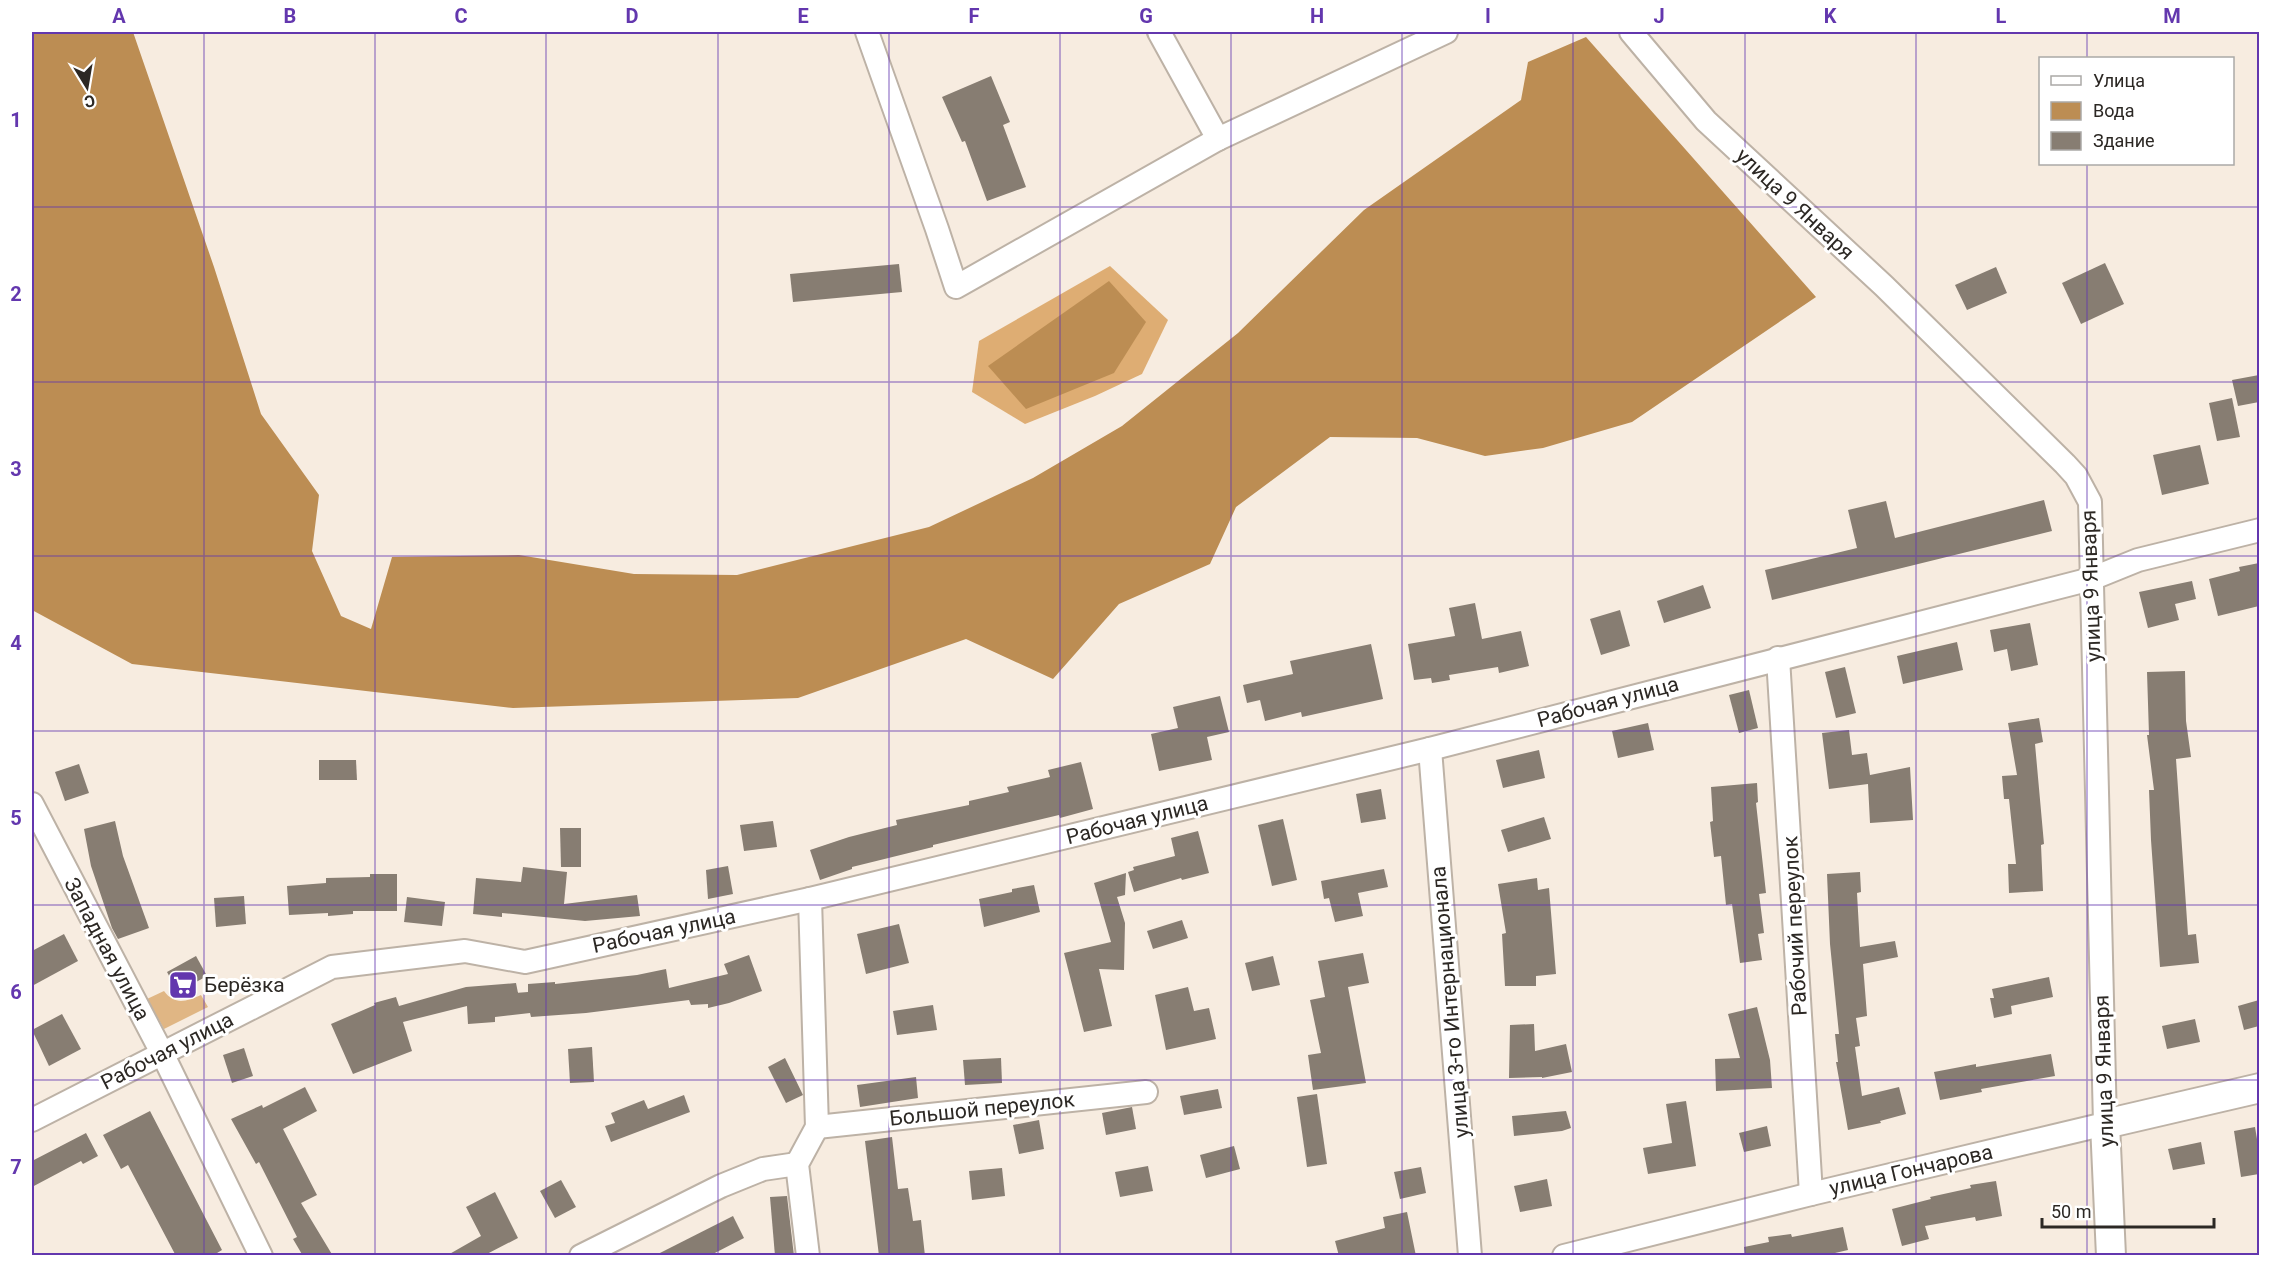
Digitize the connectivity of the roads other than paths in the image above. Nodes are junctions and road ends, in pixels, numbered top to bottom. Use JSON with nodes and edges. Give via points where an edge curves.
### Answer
{"nodes":[{"id":1,"x":867,"y":32,"type":"edge"},
{"id":2,"x":1160,"y":32,"type":"edge"},
{"id":3,"x":1446,"y":32,"type":"edge"},
{"id":4,"x":1631,"y":32,"type":"edge"},
{"id":5,"x":1218,"y":139,"type":"junction"},
{"id":6,"x":2259,"y":530,"type":"edge"},
{"id":7,"x":2091,"y":579,"type":"junction"},
{"id":8,"x":1778,"y":658,"type":"junction"},
{"id":9,"x":1430,"y":749,"type":"junction"},
{"id":10,"x":32,"y":804,"type":"edge"},
{"id":11,"x":810,"y":899,"type":"junction"},
{"id":12,"x":162,"y":1053,"type":"junction"},
{"id":13,"x":2259,"y":1088,"type":"edge"},
{"id":14,"x":1146,"y":1092,"type":"dead end"},
{"id":15,"x":32,"y":1120,"type":"edge"},
{"id":16,"x":2105,"y":1124,"type":"junction"},
{"id":17,"x":817,"y":1127,"type":"junction"},
{"id":18,"x":797,"y":1164,"type":"junction"},
{"id":19,"x":1811,"y":1194,"type":"junction"},
{"id":20,"x":261,"y":1256,"type":"edge"},
{"id":21,"x":581,"y":1256,"type":"edge"},
{"id":22,"x":808,"y":1256,"type":"edge"},
{"id":23,"x":1470,"y":1256,"type":"edge"},
{"id":24,"x":1564,"y":1256,"type":"edge"},
{"id":25,"x":2110,"y":1256,"type":"edge"}],
"edges":[{"from":1,"to":5,"type":"street","via":[[956,287]]},
{"from":2,"to":5,"type":"street"},
{"from":3,"to":5,"type":"street"},
{"from":4,"to":7,"type":"street","name":"улица 9 Января","via":[[1706,121],[1884,286],[2076,476],[2090,502]]},
{"from":6,"to":7,"type":"street","name":"Рабочая улица","via":[[2138,560]]},
{"from":7,"to":8,"type":"street","name":"Рабочая улица"},
{"from":7,"to":16,"type":"street","name":"улица 9 Января"},
{"from":8,"to":9,"type":"street","name":"Рабочая улица"},
{"from":8,"to":19,"type":"street","name":"Рабочий переулок"},
{"from":9,"to":11,"type":"street","name":"Рабочая улица"},
{"from":9,"to":23,"type":"street","name":"улица 3-го Интернационала"},
{"from":10,"to":12,"type":"street","name":"Западная улица"},
{"from":11,"to":12,"type":"street","name":"Рабочая улица","via":[[525,962],[465,951],[332,967]]},
{"from":11,"to":17,"type":"street"},
{"from":12,"to":15,"type":"street","name":"Рабочая улица"},
{"from":12,"to":20,"type":"street","name":"Западная улица"},
{"from":13,"to":16,"type":"street","name":"улица Гончарова"},
{"from":14,"to":17,"type":"street","name":"Большой переулок"},
{"from":16,"to":19,"type":"street","name":"улица Гончарова"},
{"from":16,"to":25,"type":"street","name":"улица 9 Января"},
{"from":17,"to":18,"type":"street"},
{"from":18,"to":21,"type":"street","via":[[763,1169],[721,1186]]},
{"from":18,"to":22,"type":"street"},
{"from":19,"to":24,"type":"street","name":"улица Гончарова"}]}
